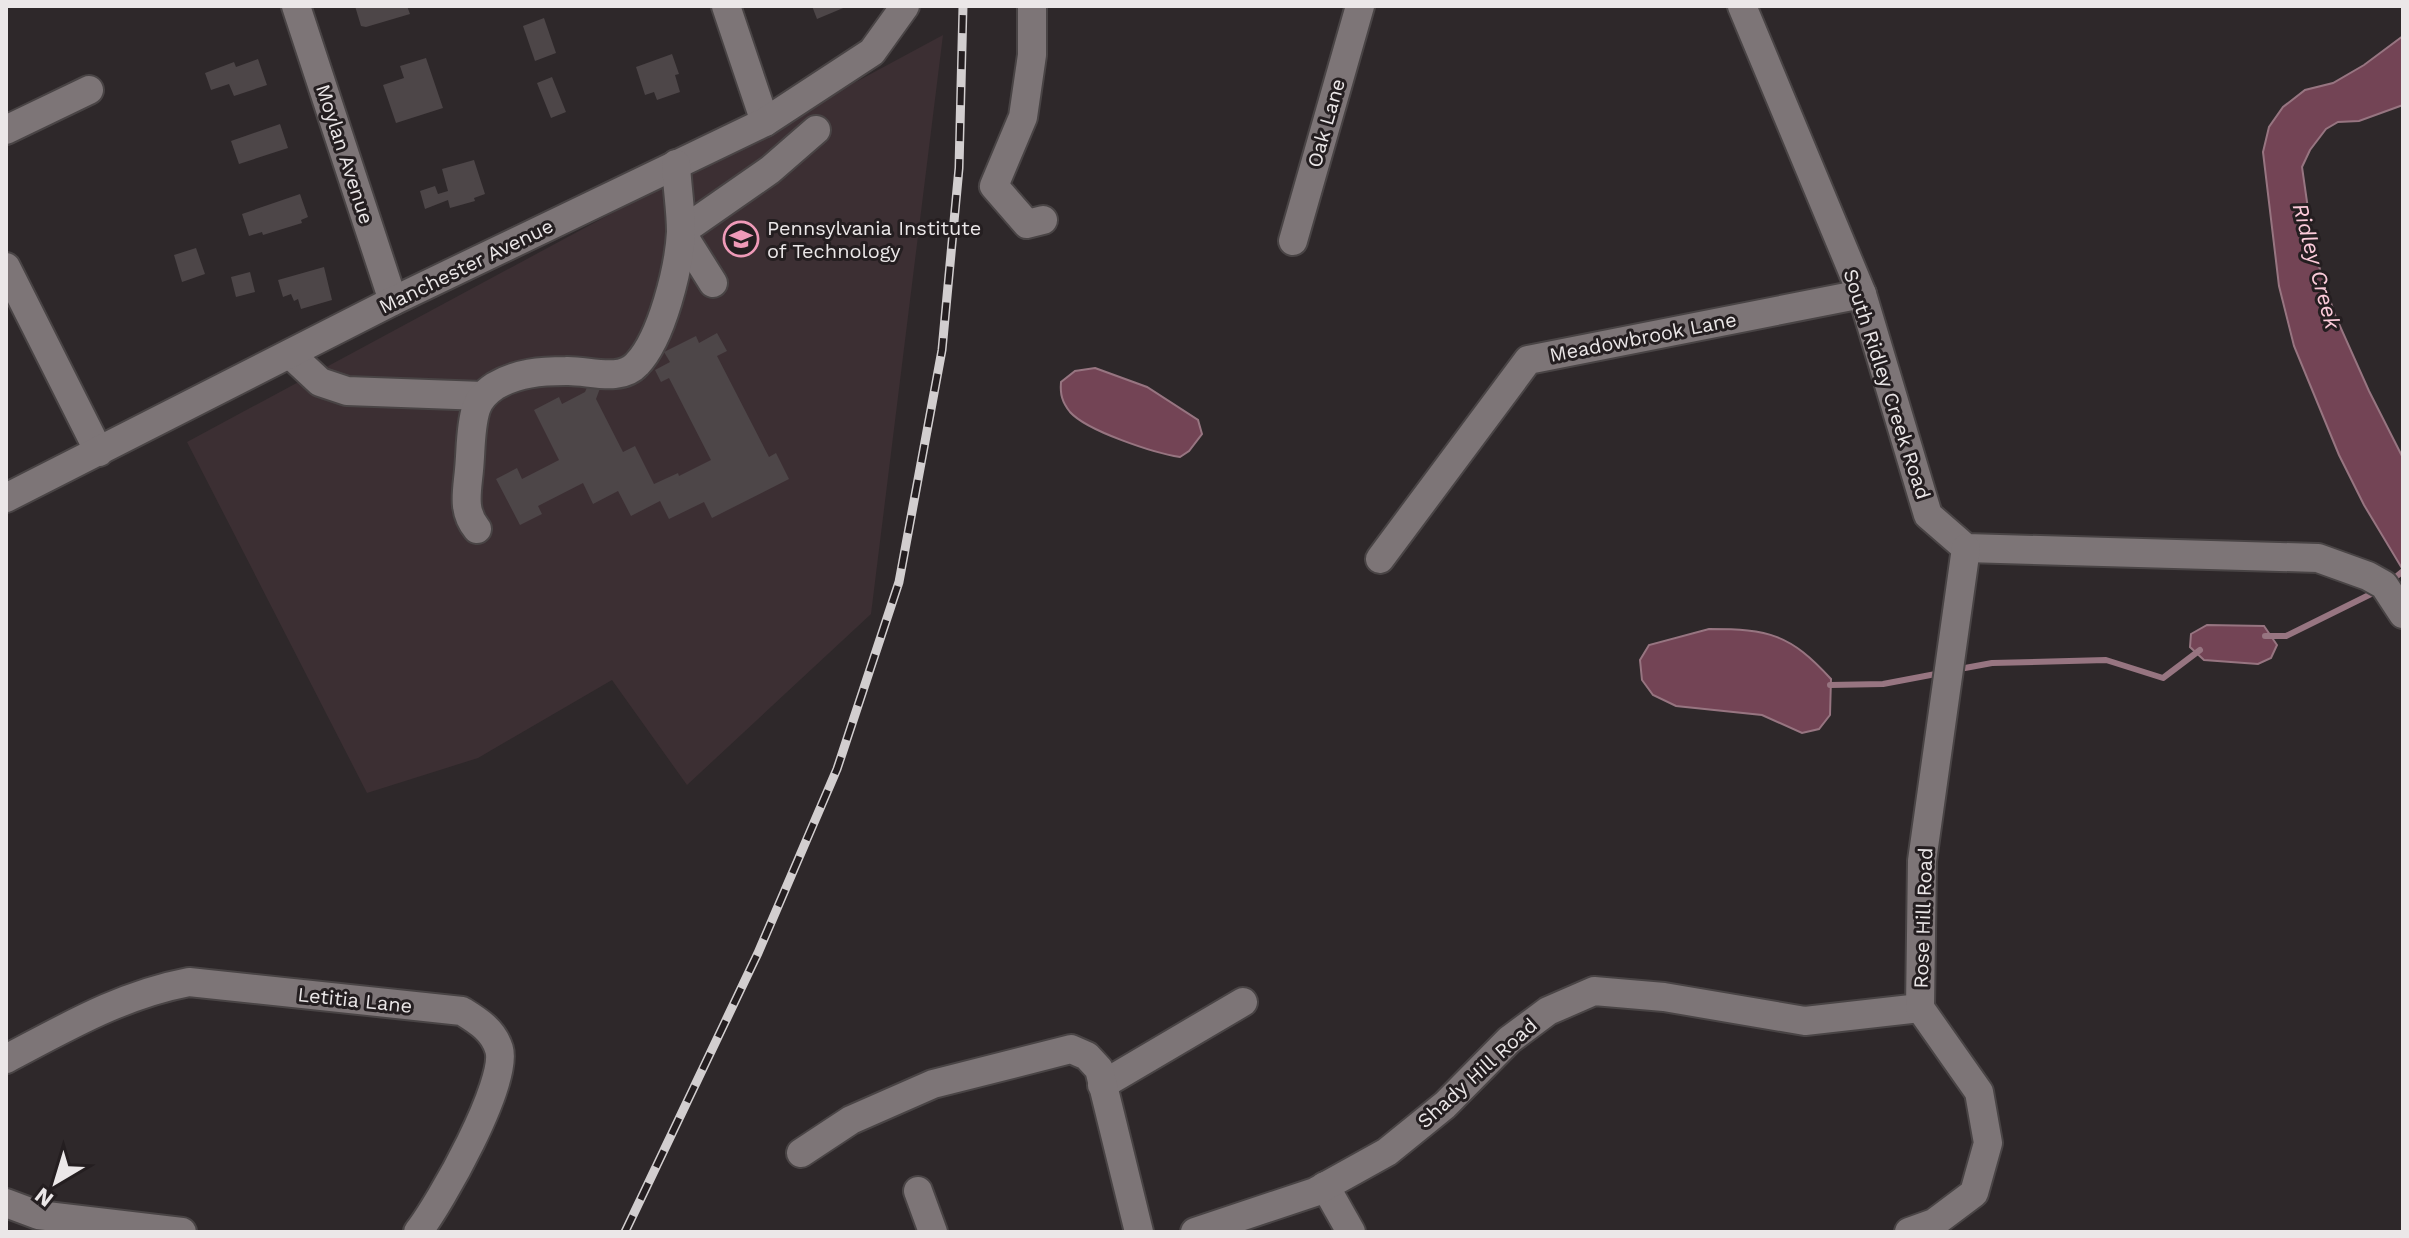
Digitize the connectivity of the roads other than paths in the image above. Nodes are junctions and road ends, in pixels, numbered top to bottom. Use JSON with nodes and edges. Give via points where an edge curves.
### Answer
{"nodes":[{"id":1,"x":296,"y":6,"type":"edge"},
{"id":2,"x":726,"y":6,"type":"edge"},
{"id":3,"x":905,"y":6,"type":"edge"},
{"id":4,"x":1032,"y":6,"type":"edge"},
{"id":5,"x":1360,"y":6,"type":"edge"},
{"id":6,"x":1742,"y":6,"type":"edge"},
{"id":7,"x":89,"y":90,"type":"dead end"},
{"id":8,"x":765,"y":122,"type":"junction"},
{"id":9,"x":6,"y":130,"type":"edge"},
{"id":10,"x":816,"y":130,"type":"dead end"},
{"id":11,"x":676,"y":164,"type":"junction"},
{"id":12,"x":1043,"y":220,"type":"dead end"},
{"id":13,"x":681,"y":232,"type":"junction"},
{"id":14,"x":1293,"y":241,"type":"dead end"},
{"id":15,"x":6,"y":267,"type":"edge"},
{"id":16,"x":713,"y":283,"type":"dead end"},
{"id":17,"x":1862,"y":294,"type":"junction"},
{"id":18,"x":393,"y":301,"type":"junction"},
{"id":19,"x":15,"y":307,"type":"edge"},
{"id":20,"x":290,"y":354,"type":"junction"},
{"id":21,"x":483,"y":396,"type":"junction"},
{"id":22,"x":99,"y":452,"type":"junction"},
{"id":23,"x":6,"y":498,"type":"edge"},
{"id":24,"x":477,"y":529,"type":"dead end"},
{"id":25,"x":1966,"y":548,"type":"junction"},
{"id":26,"x":1380,"y":559,"type":"dead end"},
{"id":27,"x":2403,"y":614,"type":"edge"},
{"id":28,"x":1243,"y":1002,"type":"dead end"},
{"id":29,"x":1920,"y":1008,"type":"junction"},
{"id":30,"x":6,"y":1059,"type":"edge"},
{"id":31,"x":1102,"y":1085,"type":"junction"},
{"id":32,"x":801,"y":1153,"type":"dead end"},
{"id":33,"x":1325,"y":1186,"type":"junction"},
{"id":34,"x":918,"y":1191,"type":"dead end"},
{"id":35,"x":6,"y":1203,"type":"edge"},
{"id":36,"x":182,"y":1232,"type":"edge"},
{"id":37,"x":418,"y":1232,"type":"edge"},
{"id":38,"x":933,"y":1232,"type":"edge"},
{"id":39,"x":1139,"y":1232,"type":"edge"},
{"id":40,"x":1195,"y":1232,"type":"edge"},
{"id":41,"x":1351,"y":1232,"type":"edge"},
{"id":42,"x":1909,"y":1232,"type":"edge"}],
"edges":[{"from":1,"to":18,"type":"street","name":"Moylan Avenue"},
{"from":2,"to":8,"type":"street"},
{"from":3,"to":8,"type":"street","name":"Manchester Avenue","via":[[872,52]]},
{"from":4,"to":12,"type":"street","via":[[1023,117],[994,186],[1027,224]]},
{"from":5,"to":14,"type":"street","name":"Oak Lane"},
{"from":6,"to":17,"type":"street","name":"South Ridley Creek Road"},
{"from":7,"to":9,"type":"street"},
{"from":8,"to":11,"type":"street","name":"Manchester Avenue"},
{"from":10,"to":13,"type":"street","via":[[770,170]]},
{"from":11,"to":13,"type":"street"},
{"from":11,"to":18,"type":"street","name":"Manchester Avenue"},
{"from":13,"to":16,"type":"street"},
{"from":13,"to":21,"type":"street","via":[[662,317],[634,368],[610,374],[529,373]]},
{"from":15,"to":19,"type":"street"},
{"from":17,"to":25,"type":"street","name":"South Ridley Creek Road","via":[[1928,515]]},
{"from":17,"to":26,"type":"street","name":"Meadowbrook Lane","via":[[1528,360]]},
{"from":18,"to":20,"type":"street","name":"Manchester Avenue"},
{"from":19,"to":22,"type":"street"},
{"from":20,"to":21,"type":"street","via":[[320,382],[347,391]]},
{"from":20,"to":22,"type":"street","name":"Manchester Avenue"},
{"from":21,"to":24,"type":"street","via":[[476,410],[466,501],[469,520]]},
{"from":22,"to":23,"type":"street","name":"Manchester Avenue"},
{"from":25,"to":27,"type":"street","via":[[2318,558],[2384,585]]},
{"from":25,"to":29,"type":"street","name":"Rose Hill Road","via":[[1922,861]]},
{"from":28,"to":31,"type":"street"},
{"from":29,"to":33,"type":"street","name":"Shady Hill Road","via":[[1805,1021],[1594,991],[1548,1011],[1387,1152]]},
{"from":29,"to":42,"type":"street","name":"Rose Hill Road","via":[[1979,1092],[1988,1143],[1974,1193],[1934,1223]]},
{"from":30,"to":37,"type":"street","name":"Letitia Lane","via":[[116,1002],[189,982],[462,1011],[486,1026],[500,1051],[497,1081],[436,1209]]},
{"from":31,"to":32,"type":"street","via":[[1099,1069],[1071,1049],[933,1084],[851,1120]]},
{"from":31,"to":39,"type":"street"},
{"from":33,"to":40,"type":"street","name":"Shady Hill Road"},
{"from":33,"to":41,"type":"street"},
{"from":34,"to":38,"type":"street"},
{"from":35,"to":36,"type":"street","via":[[38,1215]]}]}
